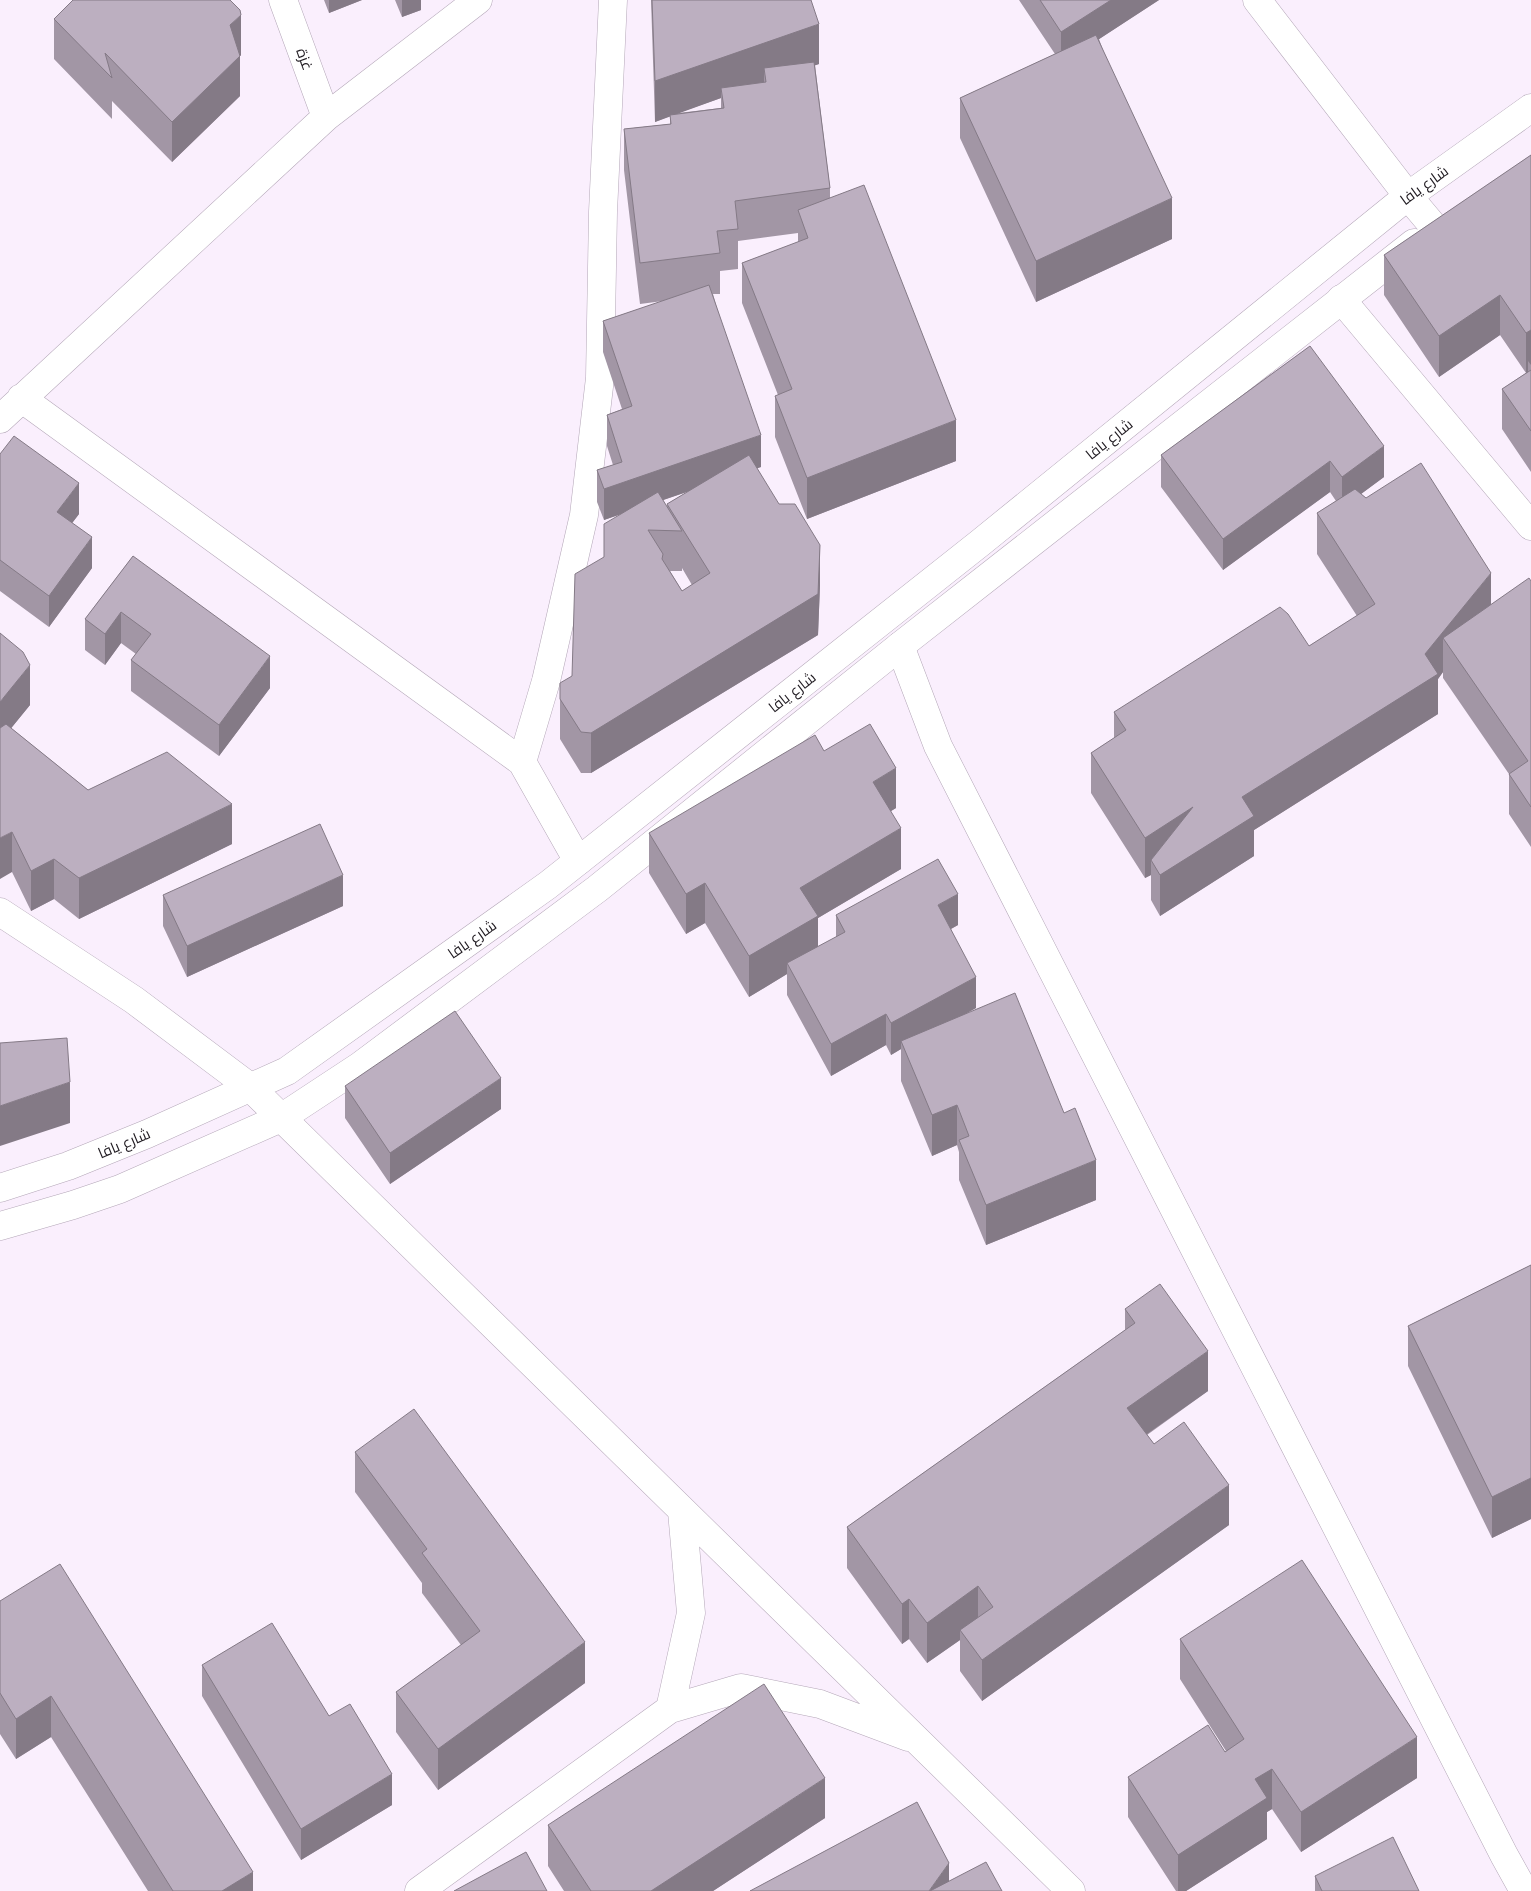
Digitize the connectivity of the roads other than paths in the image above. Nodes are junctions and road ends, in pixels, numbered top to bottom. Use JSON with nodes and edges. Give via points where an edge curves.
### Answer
{"nodes":[{"id":1,"x":283,"y":0,"type":"edge"},
{"id":2,"x":478,"y":0,"type":"edge"},
{"id":3,"x":613,"y":0,"type":"edge"},
{"id":4,"x":1257,"y":0,"type":"edge"},
{"id":5,"x":1531,"y":108,"type":"edge"},
{"id":6,"x":326,"y":118,"type":"junction"},
{"id":7,"x":1408,"y":196,"type":"junction"},
{"id":8,"x":1456,"y":211,"type":"edge"},
{"id":9,"x":1434,"y":227,"type":"junction"},
{"id":10,"x":1341,"y":299,"type":"junction"},
{"id":11,"x":21,"y":398,"type":"junction"},
{"id":12,"x":0,"y":420,"type":"edge"},
{"id":13,"x":1531,"y":526,"type":"edge"},
{"id":14,"x":900,"y":646,"type":"junction"},
{"id":15,"x":522,"y":762,"type":"junction"},
{"id":16,"x":578,"y":861,"type":"junction"},
{"id":17,"x":0,"y":912,"type":"edge"},
{"id":18,"x":250,"y":1087,"type":"junction"},
{"id":19,"x":281,"y":1118,"type":"junction"},
{"id":20,"x":0,"y":1188,"type":"edge"},
{"id":21,"x":0,"y":1226,"type":"edge"},
{"id":22,"x":682,"y":1511,"type":"junction"},
{"id":23,"x":670,"y":1709,"type":"junction"},
{"id":24,"x":917,"y":1740,"type":"junction"},
{"id":25,"x":419,"y":1891,"type":"edge"},
{"id":26,"x":1071,"y":1891,"type":"edge"},
{"id":27,"x":1524,"y":1891,"type":"edge"}],
"edges":[{"from":1,"to":6,"type":"street","name":"غزة"},
{"from":2,"to":6,"type":"street"},
{"from":3,"to":15,"type":"street","via":[[603,212],[600,378],[584,515],[546,681]]},
{"from":4,"to":7,"type":"street"},
{"from":5,"to":7,"type":"street","name":"شارع يافا"},
{"from":6,"to":11,"type":"street"},
{"from":7,"to":9,"type":"street"},
{"from":7,"to":16,"type":"street","name":"شارع يافا","via":[[980,543]]},
{"from":8,"to":9,"type":"street","name":"شارع يافا"},
{"from":9,"to":10,"type":"street","name":"شارع يافا"},
{"from":10,"to":13,"type":"street"},
{"from":10,"to":14,"type":"street","name":"شارع يافا"},
{"from":11,"to":12,"type":"street"},
{"from":11,"to":15,"type":"street"},
{"from":14,"to":19,"type":"street","name":"شارع يافا","via":[[597,889],[360,1066]]},
{"from":14,"to":27,"type":"street","via":[[938,746]]},
{"from":15,"to":16,"type":"street"},
{"from":16,"to":18,"type":"street","name":"شارع يافا","via":[[287,1070]]},
{"from":17,"to":18,"type":"street","via":[[134,1000]]},
{"from":18,"to":19,"type":"street"},
{"from":18,"to":20,"type":"street","name":"شارع يافا","via":[[148,1134],[68,1166]]},
{"from":19,"to":21,"type":"street","name":"شارع يافا","via":[[120,1189]]},
{"from":19,"to":22,"type":"street"},
{"from":22,"to":23,"type":"street","via":[[691,1613]]},
{"from":22,"to":24,"type":"street"},
{"from":23,"to":24,"type":"street","via":[[741,1688],[820,1704]]},
{"from":23,"to":25,"type":"street"},
{"from":24,"to":26,"type":"street"}]}
